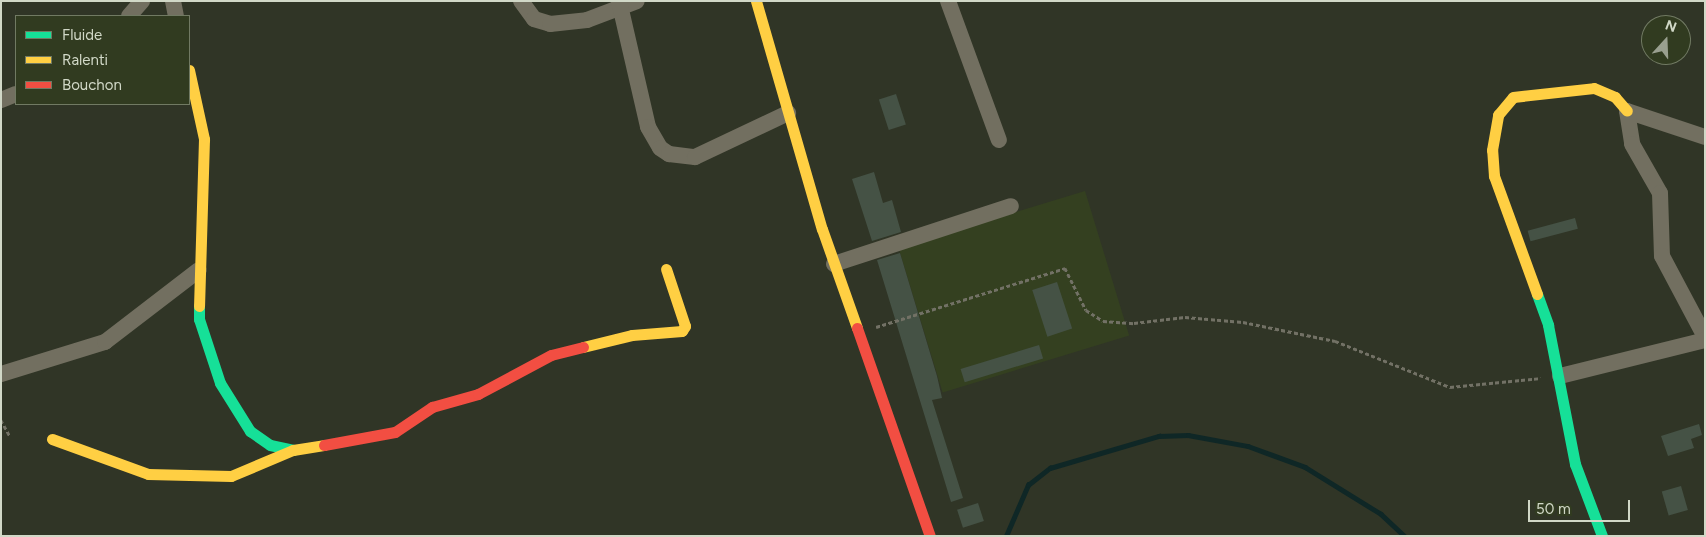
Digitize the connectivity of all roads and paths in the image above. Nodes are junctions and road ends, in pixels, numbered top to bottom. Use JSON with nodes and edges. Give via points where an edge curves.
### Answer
{"nodes":[{"id":1,"x":142,"y":1,"type":"edge"},
{"id":2,"x":174,"y":1,"type":"edge"},
{"id":3,"x":521,"y":1,"type":"edge"},
{"id":4,"x":637,"y":1,"type":"edge"},
{"id":5,"x":756,"y":1,"type":"edge"},
{"id":6,"x":948,"y":1,"type":"edge"},
{"id":7,"x":620,"y":6,"type":"edge"},
{"id":8,"x":130,"y":15,"type":"edge"},
{"id":9,"x":176,"y":15,"type":"edge"},
{"id":10,"x":190,"y":91,"type":"edge"},
{"id":11,"x":15,"y":94,"type":"edge"},
{"id":12,"x":1,"y":100,"type":"edge"},
{"id":13,"x":1628,"y":111,"type":"junction"},
{"id":14,"x":788,"y":113,"type":"junction"},
{"id":15,"x":1705,"y":137,"type":"edge"},
{"id":16,"x":999,"y":140,"type":"dead end"},
{"id":17,"x":1011,"y":206,"type":"dead end"},
{"id":18,"x":834,"y":264,"type":"junction"},
{"id":19,"x":666,"y":269,"type":"dead end"},
{"id":20,"x":199,"y":270,"type":"junction"},
{"id":21,"x":858,"y":333,"type":"junction"},
{"id":22,"x":1705,"y":338,"type":"edge"},
{"id":23,"x":1,"y":374,"type":"edge"},
{"id":24,"x":1560,"y":376,"type":"junction"},
{"id":25,"x":1,"y":420,"type":"edge"},
{"id":26,"x":10,"y":436,"type":"dead end"},
{"id":27,"x":52,"y":439,"type":"dead end"},
{"id":28,"x":292,"y":450,"type":"junction"},
{"id":29,"x":930,"y":536,"type":"edge"},
{"id":30,"x":1602,"y":536,"type":"edge"}],
"edges":[{"from":1,"to":8,"type":"street"},
{"from":2,"to":9,"type":"street"},
{"from":3,"to":7,"type":"street","via":[[534,19],[550,24]]},
{"from":4,"to":7,"type":"street"},
{"from":5,"to":14,"type":"street"},
{"from":6,"to":16,"type":"street"},
{"from":7,"to":14,"type":"street","via":[[648,126],[660,148],[669,154],[695,157]]},
{"from":10,"to":20,"type":"street","via":[[204,139],[204,245]]},
{"from":11,"to":12,"type":"street"},
{"from":13,"to":15,"type":"street"},
{"from":13,"to":22,"type":"street","via":[[1632,144],[1660,193],[1662,256]]},
{"from":13,"to":24,"type":"street","via":[[1606,92],[1562,87],[1513,98],[1494,127],[1494,176],[1529,264]]},
{"from":14,"to":18,"type":"street"},
{"from":17,"to":18,"type":"street"},
{"from":18,"to":21,"type":"street"},
{"from":19,"to":28,"type":"street","via":[[685,326],[682,331],[632,335],[551,355],[478,394],[432,407],[395,432]]},
{"from":20,"to":23,"type":"street","via":[[105,342]]},
{"from":20,"to":28,"type":"street","via":[[199,319],[220,383],[250,431],[270,444]]},
{"from":21,"to":24,"type":"path","via":[[1065,268],[1086,310],[1103,321],[1134,323],[1185,317],[1243,322],[1335,341],[1450,387]]},
{"from":21,"to":29,"type":"street"},
{"from":22,"to":24,"type":"street"},
{"from":24,"to":30,"type":"street","via":[[1575,464]]},
{"from":25,"to":26,"type":"path"},
{"from":27,"to":28,"type":"street","via":[[161,476],[242,474]]}]}
